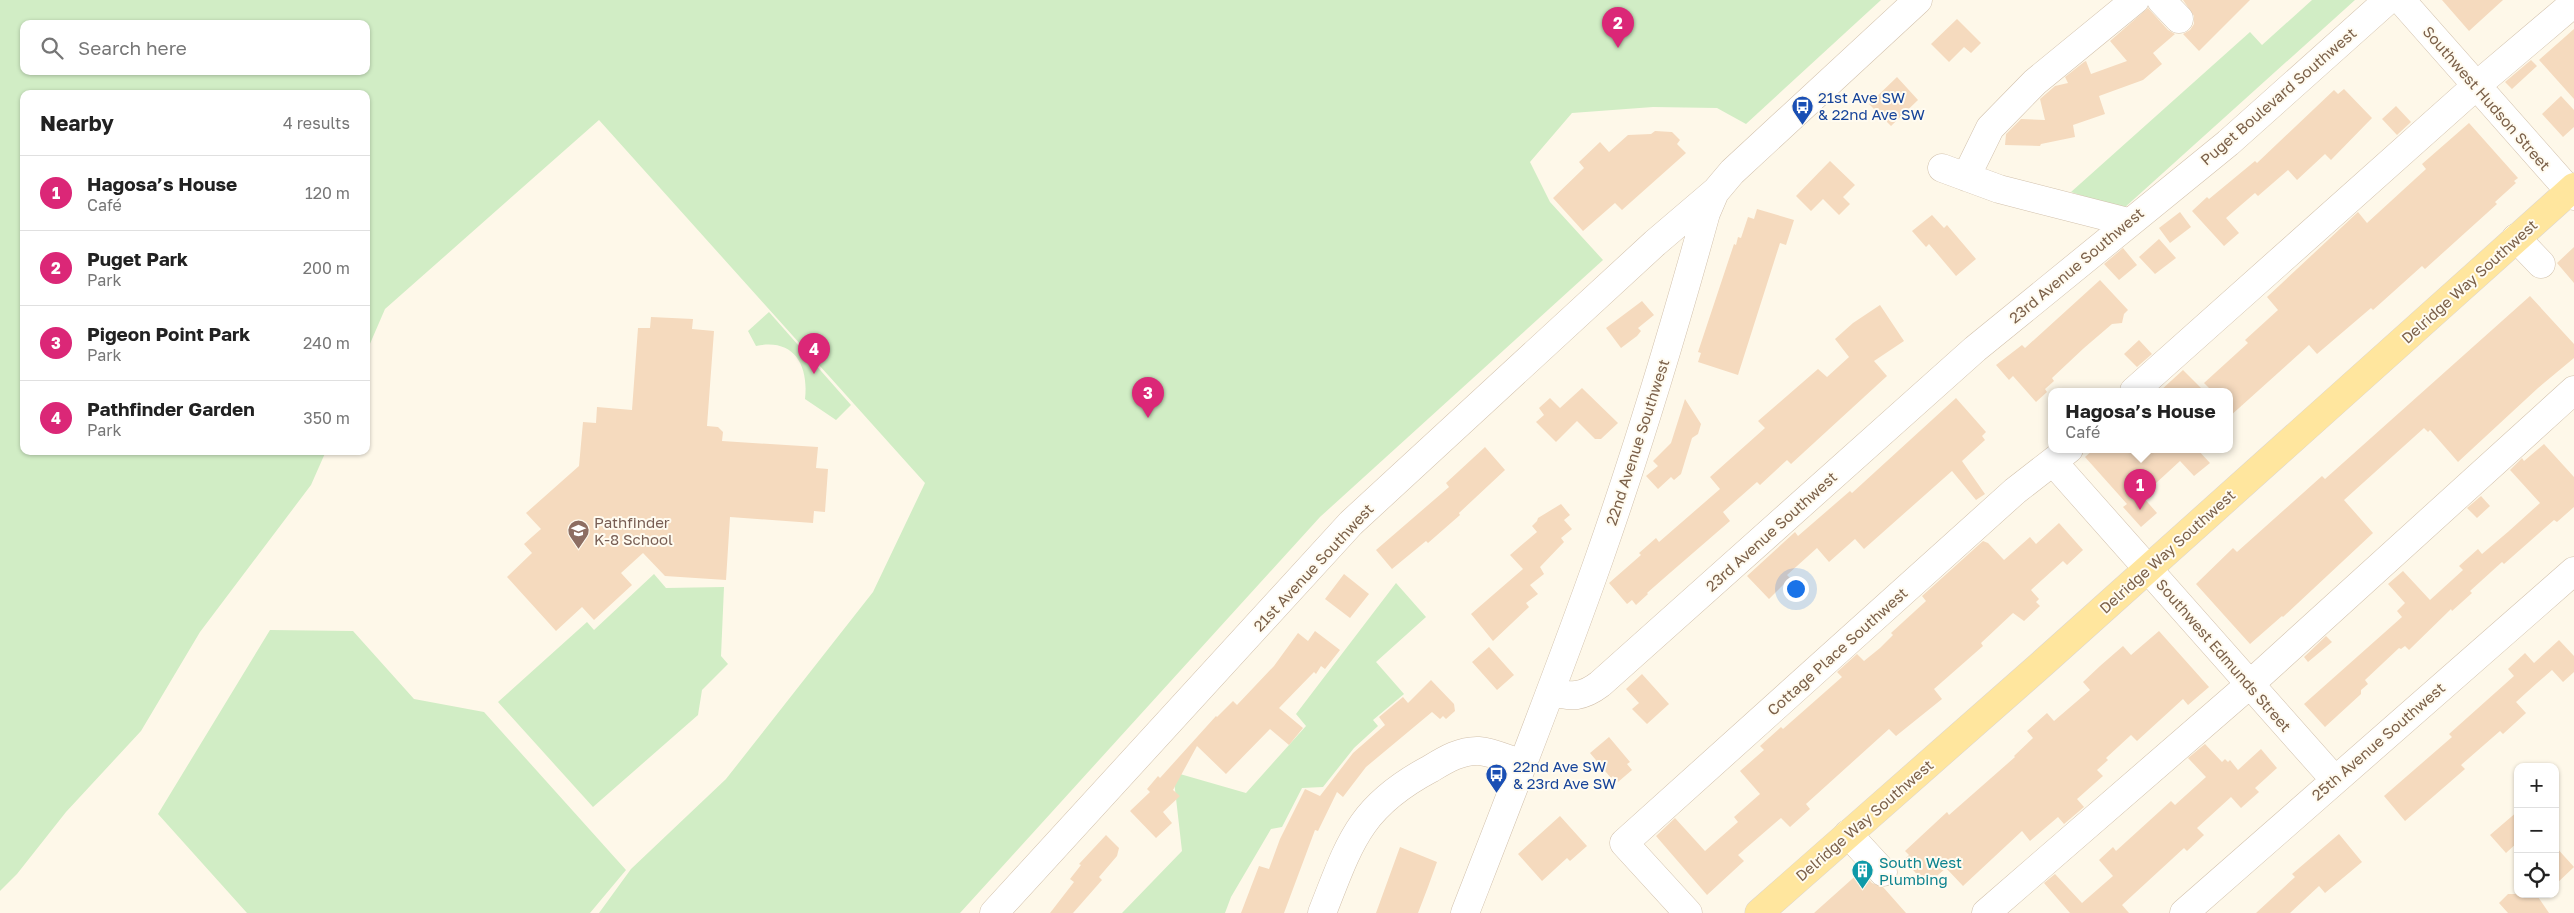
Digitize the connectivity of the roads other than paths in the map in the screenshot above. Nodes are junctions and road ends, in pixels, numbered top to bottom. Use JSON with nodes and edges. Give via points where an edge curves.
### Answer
{"nodes":[{"id":1,"x":1918,"y":0,"type":"edge"},
{"id":2,"x":2135,"y":0,"type":"edge"},
{"id":3,"x":2388,"y":0,"type":"edge"},
{"id":4,"x":2401,"y":0,"type":"edge"},
{"id":5,"x":2574,"y":3,"type":"edge"},
{"id":6,"x":2476,"y":86,"type":"junction"},
{"id":7,"x":1716,"y":190,"type":"junction"},
{"id":8,"x":2166,"y":191,"type":"joint"},
{"id":9,"x":2572,"y":191,"type":"edge"},
{"id":10,"x":2128,"y":222,"type":"junction"},
{"id":11,"x":2516,"y":238,"type":"junction"},
{"id":12,"x":1655,"y":243,"type":"junction"},
{"id":13,"x":1697,"y":246,"type":"junction"},
{"id":14,"x":2541,"y":264,"type":"dead end"},
{"id":15,"x":2137,"y":388,"type":"edge"},
{"id":16,"x":2574,"y":390,"type":"edge"},
{"id":17,"x":2062,"y":456,"type":"edge"},
{"id":18,"x":2147,"y":568,"type":"junction"},
{"id":19,"x":2574,"y":571,"type":"edge"},
{"id":20,"x":2249,"y":685,"type":"junction"},
{"id":21,"x":1551,"y":691,"type":"junction"},
{"id":22,"x":1523,"y":764,"type":"junction"},
{"id":23,"x":2334,"y":779,"type":"junction"},
{"id":24,"x":1848,"y":834,"type":"junction"},
{"id":25,"x":1883,"y":872,"type":"dead end"},
{"id":26,"x":994,"y":913,"type":"edge"},
{"id":27,"x":1322,"y":913,"type":"edge"},
{"id":28,"x":1465,"y":913,"type":"edge"},
{"id":29,"x":1688,"y":913,"type":"edge"},
{"id":30,"x":1759,"y":913,"type":"edge"},
{"id":31,"x":1986,"y":913,"type":"edge"},
{"id":32,"x":2184,"y":913,"type":"edge"}],
"edges":[{"from":1,"to":7,"type":"street","name":"21st Avenue Southwest"},
{"from":2,"to":10,"type":"street","via":[[2035,82],[1990,128],[1954,172],[1999,189]]},
{"from":3,"to":8,"type":"street","name":"Puget Boulevard Southwest","via":[[2228,143]]},
{"from":4,"to":6,"type":"street","name":"Southwest Hudson Street"},
{"from":5,"to":6,"type":"street"},
{"from":6,"to":9,"type":"street","name":"Southwest Hudson Street"},
{"from":6,"to":15,"type":"street"},
{"from":7,"to":12,"type":"street","name":"21st Avenue Southwest"},
{"from":7,"to":13,"type":"street","name":"22nd Avenue Southwest"},
{"from":8,"to":10,"type":"street","name":"23rd Avenue Southwest"},
{"from":9,"to":11,"type":"main road","name":"Delridge Way Southwest"},
{"from":10,"to":21,"type":"street","name":"23rd Avenue Southwest","via":[[1975,349],[1600,684],[1591,691],[1569,697]]},
{"from":11,"to":14,"type":"street"},
{"from":11,"to":18,"type":"main road","name":"Delridge Way Southwest"},
{"from":12,"to":13,"type":"street","via":[[1676,240]]},
{"from":12,"to":26,"type":"street","name":"21st Avenue Southwest","via":[[1351,523]]},
{"from":13,"to":21,"type":"street","name":"22nd Avenue Southwest","via":[[1638,444]]},
{"from":16,"to":20,"type":"street"},
{"from":17,"to":18,"type":"street","name":"Southwest Edmunds Street"},
{"from":17,"to":29,"type":"street","name":"Cottage Place Southwest","via":[[2015,491],[1624,843]]},
{"from":18,"to":20,"type":"street","name":"Southwest Edmunds Street"},
{"from":18,"to":24,"type":"main road","name":"Delridge Way Southwest"},
{"from":19,"to":23,"type":"street","name":"25th Avenue Southwest"},
{"from":20,"to":23,"type":"street","name":"Southwest Edmunds Street"},
{"from":20,"to":31,"type":"street"},
{"from":21,"to":22,"type":"street"},
{"from":22,"to":27,"type":"street","via":[[1480,751],[1466,751],[1404,783],[1378,803],[1359,828]]},
{"from":22,"to":28,"type":"street"},
{"from":23,"to":32,"type":"street","name":"25th Avenue Southwest"},
{"from":24,"to":25,"type":"street"},
{"from":24,"to":30,"type":"main road","name":"Delridge Way Southwest"}]}
